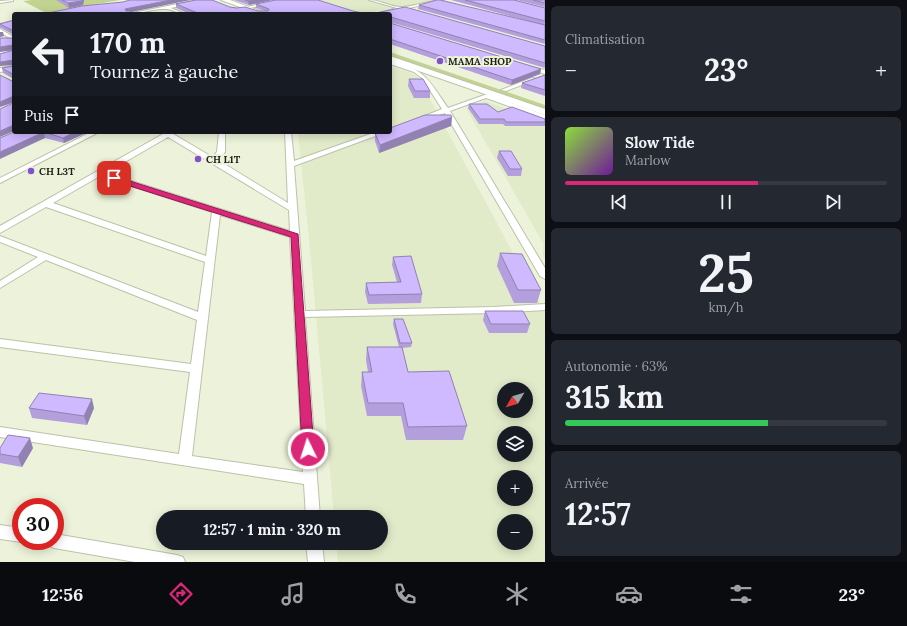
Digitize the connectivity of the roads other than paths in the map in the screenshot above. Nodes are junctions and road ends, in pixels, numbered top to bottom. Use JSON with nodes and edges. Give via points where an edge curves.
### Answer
{"nodes":[{"id":1,"x":11,"y":0,"type":"edge"},
{"id":2,"x":205,"y":0,"type":"edge"},
{"id":3,"x":209,"y":0,"type":"edge"},
{"id":4,"x":224,"y":0,"type":"edge"},
{"id":5,"x":285,"y":0,"type":"edge"},
{"id":6,"x":371,"y":0,"type":"edge"},
{"id":7,"x":440,"y":0,"type":"edge"},
{"id":8,"x":0,"y":2,"type":"edge"},
{"id":9,"x":447,"y":2,"type":"edge"},
{"id":10,"x":166,"y":7,"type":"junction"},
{"id":11,"x":404,"y":9,"type":"junction"},
{"id":12,"x":247,"y":11,"type":"edge"},
{"id":13,"x":140,"y":12,"type":"edge"},
{"id":14,"x":178,"y":12,"type":"edge"},
{"id":15,"x":388,"y":12,"type":"edge"},
{"id":16,"x":421,"y":12,"type":"edge"},
{"id":17,"x":0,"y":30,"type":"edge"},
{"id":18,"x":12,"y":38,"type":"edge"},
{"id":19,"x":392,"y":52,"type":"edge"},
{"id":20,"x":392,"y":59,"type":"edge"},
{"id":21,"x":392,"y":63,"type":"edge"},
{"id":22,"x":523,"y":65,"type":"edge"},
{"id":23,"x":12,"y":68,"type":"edge"},
{"id":24,"x":0,"y":70,"type":"edge"},
{"id":25,"x":545,"y":72,"type":"edge"},
{"id":26,"x":545,"y":76,"type":"edge"},
{"id":27,"x":504,"y":90,"type":"junction"},
{"id":28,"x":489,"y":95,"type":"junction"},
{"id":29,"x":545,"y":104,"type":"edge"},
{"id":30,"x":446,"y":110,"type":"junction"},
{"id":31,"x":545,"y":112,"type":"edge"},
{"id":32,"x":545,"y":117,"type":"edge"},
{"id":33,"x":411,"y":122,"type":"edge"},
{"id":34,"x":85,"y":134,"type":"edge"},
{"id":35,"x":165,"y":134,"type":"edge"},
{"id":36,"x":169,"y":134,"type":"edge"},
{"id":37,"x":222,"y":134,"type":"edge"},
{"id":38,"x":288,"y":134,"type":"edge"},
{"id":39,"x":378,"y":134,"type":"edge"},
{"id":40,"x":213,"y":161,"type":"junction"},
{"id":41,"x":290,"y":165,"type":"junction"},
{"id":42,"x":99,"y":174,"type":"junction"},
{"id":43,"x":0,"y":181,"type":"edge"},
{"id":44,"x":46,"y":204,"type":"junction"},
{"id":45,"x":293,"y":209,"type":"junction"},
{"id":46,"x":216,"y":211,"type":"junction"},
{"id":47,"x":0,"y":230,"type":"edge"},
{"id":48,"x":295,"y":236,"type":"junction"},
{"id":49,"x":0,"y":239,"type":"edge"},
{"id":50,"x":44,"y":257,"type":"junction"},
{"id":51,"x":210,"y":261,"type":"junction"},
{"id":52,"x":545,"y":276,"type":"edge"},
{"id":53,"x":0,"y":285,"type":"edge"},
{"id":54,"x":545,"y":307,"type":"edge"},
{"id":55,"x":300,"y":314,"type":"junction"},
{"id":56,"x":203,"y":318,"type":"junction"},
{"id":57,"x":0,"y":343,"type":"edge"},
{"id":58,"x":196,"y":369,"type":"junction"},
{"id":59,"x":0,"y":432,"type":"edge"},
{"id":60,"x":185,"y":461,"type":"junction"},
{"id":61,"x":310,"y":479,"type":"junction"},
{"id":62,"x":312,"y":510,"type":"edge"},
{"id":63,"x":0,"y":532,"type":"edge"},
{"id":64,"x":12,"y":534,"type":"edge"},
{"id":65,"x":64,"y":543,"type":"edge"},
{"id":66,"x":315,"y":550,"type":"edge"},
{"id":67,"x":177,"y":562,"type":"edge"},
{"id":68,"x":316,"y":562,"type":"edge"}],
"edges":[{"from":1,"to":8,"type":"street"},
{"from":2,"to":10,"type":"street"},
{"from":3,"to":12,"type":"main road","via":[[236,10]]},
{"from":4,"to":12,"type":"main road"},
{"from":5,"to":12,"type":"street"},
{"from":6,"to":11,"type":"street"},
{"from":7,"to":9,"type":"street"},
{"from":7,"to":11,"type":"street"},
{"from":10,"to":13,"type":"street"},
{"from":10,"to":14,"type":"street"},
{"from":11,"to":15,"type":"street"},
{"from":11,"to":16,"type":"street"},
{"from":17,"to":18,"type":"street"},
{"from":19,"to":27,"type":"main road"},
{"from":20,"to":28,"type":"main road"},
{"from":21,"to":30,"type":"street","via":[[416,71],[424,77]]},
{"from":22,"to":25,"type":"street"},
{"from":23,"to":24,"type":"street"},
{"from":26,"to":27,"type":"street"},
{"from":27,"to":29,"type":"main road"},
{"from":28,"to":30,"type":"street"},
{"from":28,"to":31,"type":"main road"},
{"from":28,"to":32,"type":"street"},
{"from":30,"to":33,"type":"street"},
{"from":30,"to":52,"type":"street"},
{"from":34,"to":43,"type":"street"},
{"from":35,"to":42,"type":"street"},
{"from":36,"to":40,"type":"street"},
{"from":37,"to":40,"type":"street","via":[[221,152]]},
{"from":38,"to":41,"type":"street"},
{"from":39,"to":41,"type":"street"},
{"from":40,"to":45,"type":"street"},
{"from":41,"to":45,"type":"street"},
{"from":42,"to":44,"type":"street"},
{"from":42,"to":46,"type":"street"},
{"from":44,"to":47,"type":"street"},
{"from":44,"to":51,"type":"street"},
{"from":45,"to":48,"type":"street"},
{"from":46,"to":48,"type":"street"},
{"from":46,"to":51,"type":"street"},
{"from":48,"to":55,"type":"street"},
{"from":49,"to":50,"type":"street"},
{"from":50,"to":53,"type":"street"},
{"from":50,"to":56,"type":"street"},
{"from":51,"to":56,"type":"street"},
{"from":54,"to":55,"type":"street"},
{"from":55,"to":61,"type":"street"},
{"from":56,"to":58,"type":"street"},
{"from":57,"to":58,"type":"street"},
{"from":58,"to":60,"type":"street"},
{"from":59,"to":60,"type":"street"},
{"from":60,"to":61,"type":"street"},
{"from":61,"to":62,"type":"street"},
{"from":63,"to":64,"type":"street"},
{"from":65,"to":67,"type":"street"},
{"from":66,"to":68,"type":"street"}]}
